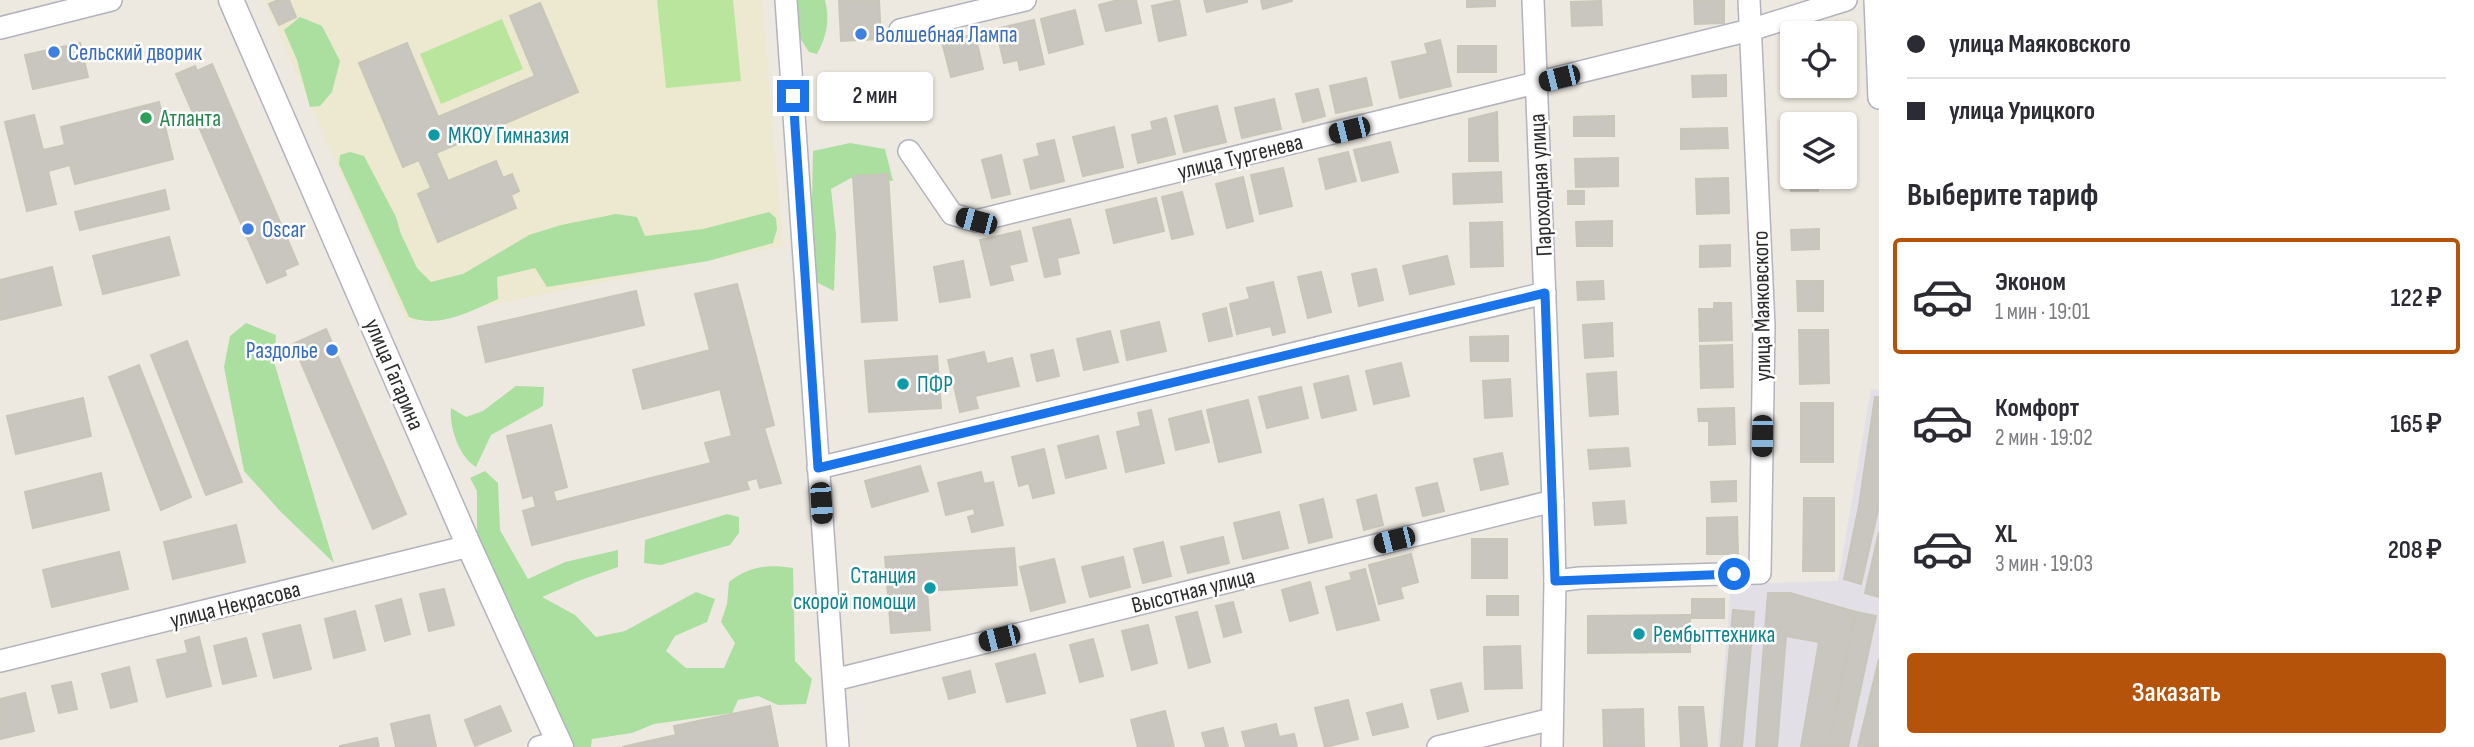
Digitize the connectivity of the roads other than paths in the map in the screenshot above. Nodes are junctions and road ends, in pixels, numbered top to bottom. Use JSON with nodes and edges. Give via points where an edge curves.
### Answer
{"nodes":[{"id":1,"x":111,"y":0,"type":"edge"},
{"id":2,"x":231,"y":0,"type":"edge"},
{"id":3,"x":786,"y":0,"type":"edge"},
{"id":4,"x":1025,"y":0,"type":"edge"},
{"id":5,"x":1533,"y":0,"type":"edge"},
{"id":6,"x":1749,"y":0,"type":"edge"},
{"id":7,"x":1846,"y":0,"type":"edge"},
{"id":8,"x":1875,"y":0,"type":"edge"},
{"id":9,"x":0,"y":28,"type":"edge"},
{"id":10,"x":900,"y":30,"type":"dead end"},
{"id":11,"x":1750,"y":30,"type":"junction"},
{"id":12,"x":1535,"y":84,"type":"junction"},
{"id":13,"x":1879,"y":98,"type":"edge"},
{"id":14,"x":909,"y":151,"type":"dead end"},
{"id":15,"x":1545,"y":293,"type":"junction"},
{"id":16,"x":818,"y":468,"type":"junction"},
{"id":17,"x":1553,"y":501,"type":"junction"},
{"id":18,"x":469,"y":546,"type":"junction"},
{"id":19,"x":1555,"y":581,"type":"junction"},
{"id":20,"x":0,"y":661,"type":"edge"},
{"id":21,"x":834,"y":680,"type":"junction"},
{"id":22,"x":1552,"y":719,"type":"junction"},
{"id":23,"x":553,"y":746,"type":"edge"},
{"id":24,"x":838,"y":747,"type":"edge"},
{"id":25,"x":1438,"y":747,"type":"edge"},
{"id":26,"x":1552,"y":747,"type":"edge"}],
"edges":[{"from":1,"to":9,"type":"street"},
{"from":2,"to":18,"type":"street","name":"улица Гагарина"},
{"from":3,"to":16,"type":"street"},
{"from":4,"to":10,"type":"street"},
{"from":5,"to":12,"type":"street","name":"Пароходная улица"},
{"from":6,"to":11,"type":"street","name":"улица Маяковского"},
{"from":7,"to":11,"type":"street","name":"улица Тургенева"},
{"from":8,"to":13,"type":"street"},
{"from":11,"to":12,"type":"street","name":"улица Тургенева"},
{"from":11,"to":19,"type":"street","name":"улица Маяковского","via":[[1764,326],[1760,573]]},
{"from":12,"to":14,"type":"street","name":"улица Тургенева","via":[[976,221],[952,214]]},
{"from":12,"to":15,"type":"street","name":"Пароходная улица"},
{"from":15,"to":16,"type":"street"},
{"from":15,"to":17,"type":"street","name":"Пароходная улица"},
{"from":16,"to":21,"type":"street"},
{"from":17,"to":19,"type":"street","name":"Пароходная улица"},
{"from":17,"to":21,"type":"street","name":"Высотная улица"},
{"from":18,"to":20,"type":"street","name":"улица Некрасова"},
{"from":18,"to":23,"type":"street","name":"улица Гагарина"},
{"from":19,"to":22,"type":"street","name":"Пароходная улица"},
{"from":21,"to":24,"type":"street"},
{"from":22,"to":25,"type":"street"},
{"from":22,"to":26,"type":"street","name":"Пароходная улица"}]}
